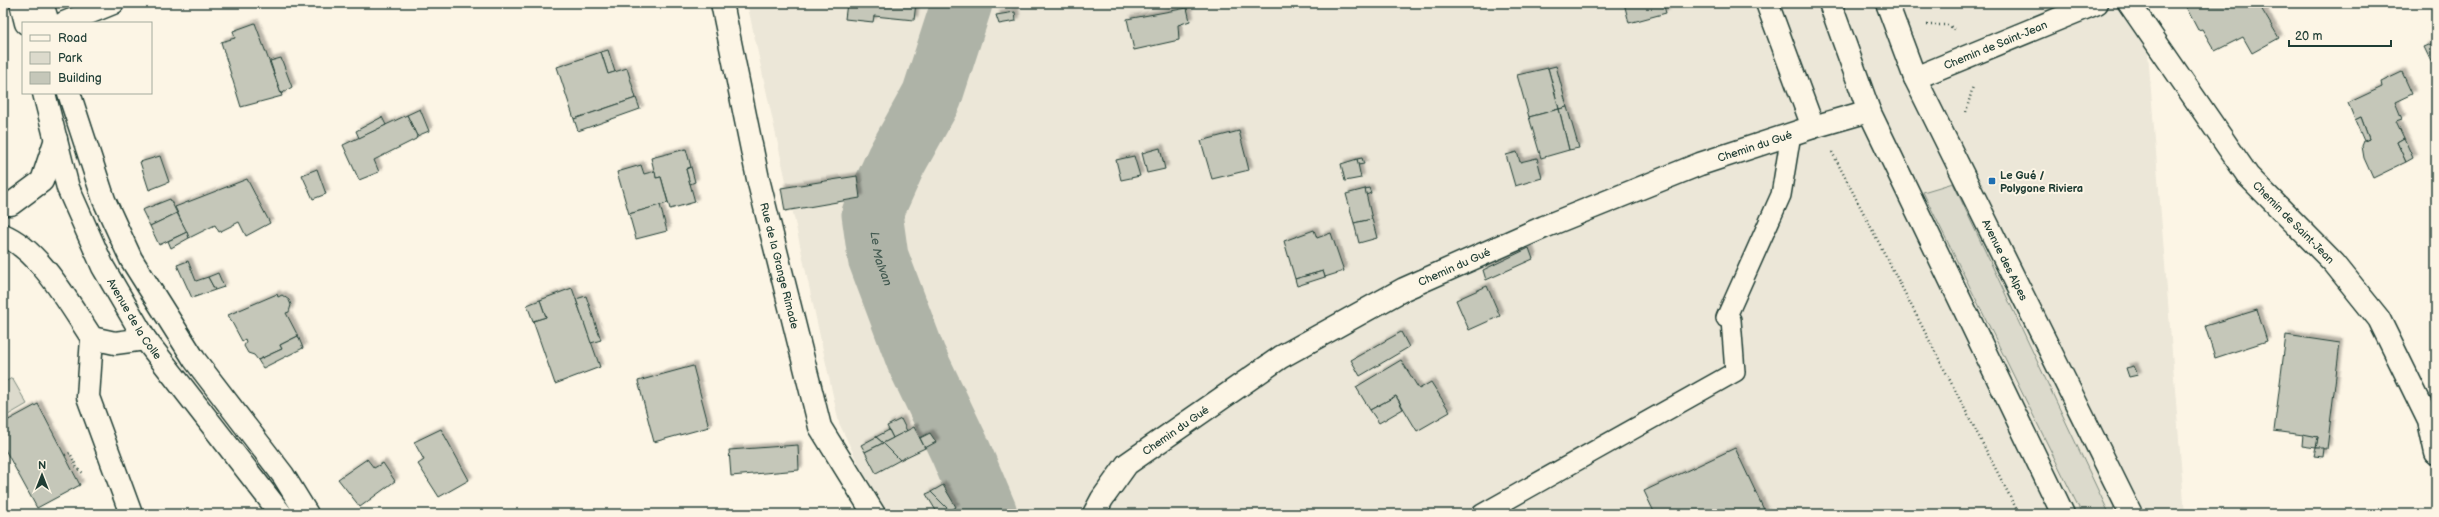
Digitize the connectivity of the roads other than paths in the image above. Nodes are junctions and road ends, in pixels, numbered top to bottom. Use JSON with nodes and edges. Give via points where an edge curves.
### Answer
{"nodes":[{"id":1,"x":21,"y":3,"type":"edge"},
{"id":2,"x":42,"y":3,"type":"edge"},
{"id":3,"x":113,"y":3,"type":"edge"},
{"id":4,"x":722,"y":3,"type":"edge"},
{"id":5,"x":1767,"y":3,"type":"edge"},
{"id":6,"x":1830,"y":3,"type":"edge"},
{"id":7,"x":1887,"y":3,"type":"edge"},
{"id":8,"x":2098,"y":3,"type":"edge"},
{"id":9,"x":2129,"y":3,"type":"edge"},
{"id":10,"x":26,"y":22,"type":"edge"},
{"id":11,"x":48,"y":22,"type":"edge"},
{"id":12,"x":66,"y":22,"type":"edge"},
{"id":13,"x":1915,"y":78,"type":"junction"},
{"id":14,"x":44,"y":94,"type":"edge"},
{"id":15,"x":69,"y":94,"type":"edge"},
{"id":16,"x":1869,"y":111,"type":"junction"},
{"id":17,"x":1813,"y":126,"type":"junction"},
{"id":18,"x":1791,"y":134,"type":"junction"},
{"id":19,"x":56,"y":139,"type":"junction"},
{"id":20,"x":3,"y":204,"type":"edge"},
{"id":21,"x":3,"y":235,"type":"edge"},
{"id":22,"x":92,"y":338,"type":"junction"},
{"id":23,"x":145,"y":339,"type":"junction"},
{"id":24,"x":2436,"y":453,"type":"edge"},
{"id":25,"x":127,"y":513,"type":"edge"},
{"id":26,"x":280,"y":514,"type":"edge"},
{"id":27,"x":307,"y":514,"type":"edge"},
{"id":28,"x":874,"y":514,"type":"edge"},
{"id":29,"x":1094,"y":514,"type":"edge"},
{"id":30,"x":1482,"y":514,"type":"edge"},
{"id":31,"x":2063,"y":514,"type":"edge"},
{"id":32,"x":2131,"y":514,"type":"edge"}],
"edges":[{"from":1,"to":10,"type":"street"},
{"from":2,"to":11,"type":"street"},
{"from":3,"to":12,"type":"street"},
{"from":4,"to":28,"type":"street","name":"Rue de la Grange Rimade","via":[[758,180],[820,426]]},
{"from":5,"to":17,"type":"street"},
{"from":6,"to":16,"type":"street"},
{"from":7,"to":13,"type":"street","name":"Avenue des Alpes"},
{"from":8,"to":13,"type":"street","name":"Chemin de Saint-Jean"},
{"from":9,"to":24,"type":"street","name":"Chemin de Saint-Jean","via":[[2248,176],[2334,263],[2378,319],[2429,421]]},
{"from":13,"to":32,"type":"street","name":"Avenue des Alpes"},
{"from":14,"to":19,"type":"street","name":"Avenue de la Colle"},
{"from":15,"to":27,"type":"street","via":[[104,200],[131,259],[194,359],[283,475]]},
{"from":16,"to":17,"type":"street","name":"Chemin du Gué"},
{"from":16,"to":31,"type":"street"},
{"from":17,"to":18,"type":"street","name":"Chemin du Gué"},
{"from":18,"to":29,"type":"street","name":"Chemin du Gué","via":[[1700,164],[1544,227],[1404,289],[1282,357],[1127,464]]},
{"from":18,"to":30,"type":"lane","via":[[1781,195],[1726,318],[1731,320],[1735,372]]},
{"from":19,"to":20,"type":"street","via":[[42,181],[11,204]]},
{"from":19,"to":23,"type":"street","name":"Avenue de la Colle","via":[[68,188],[80,217],[103,267]]},
{"from":21,"to":22,"type":"street","via":[[11,238],[47,271]]},
{"from":22,"to":23,"type":"street","via":[[115,343]]},
{"from":22,"to":25,"type":"street","via":[[88,397]]},
{"from":23,"to":26,"type":"street","name":"Avenue de la Colle"}]}
